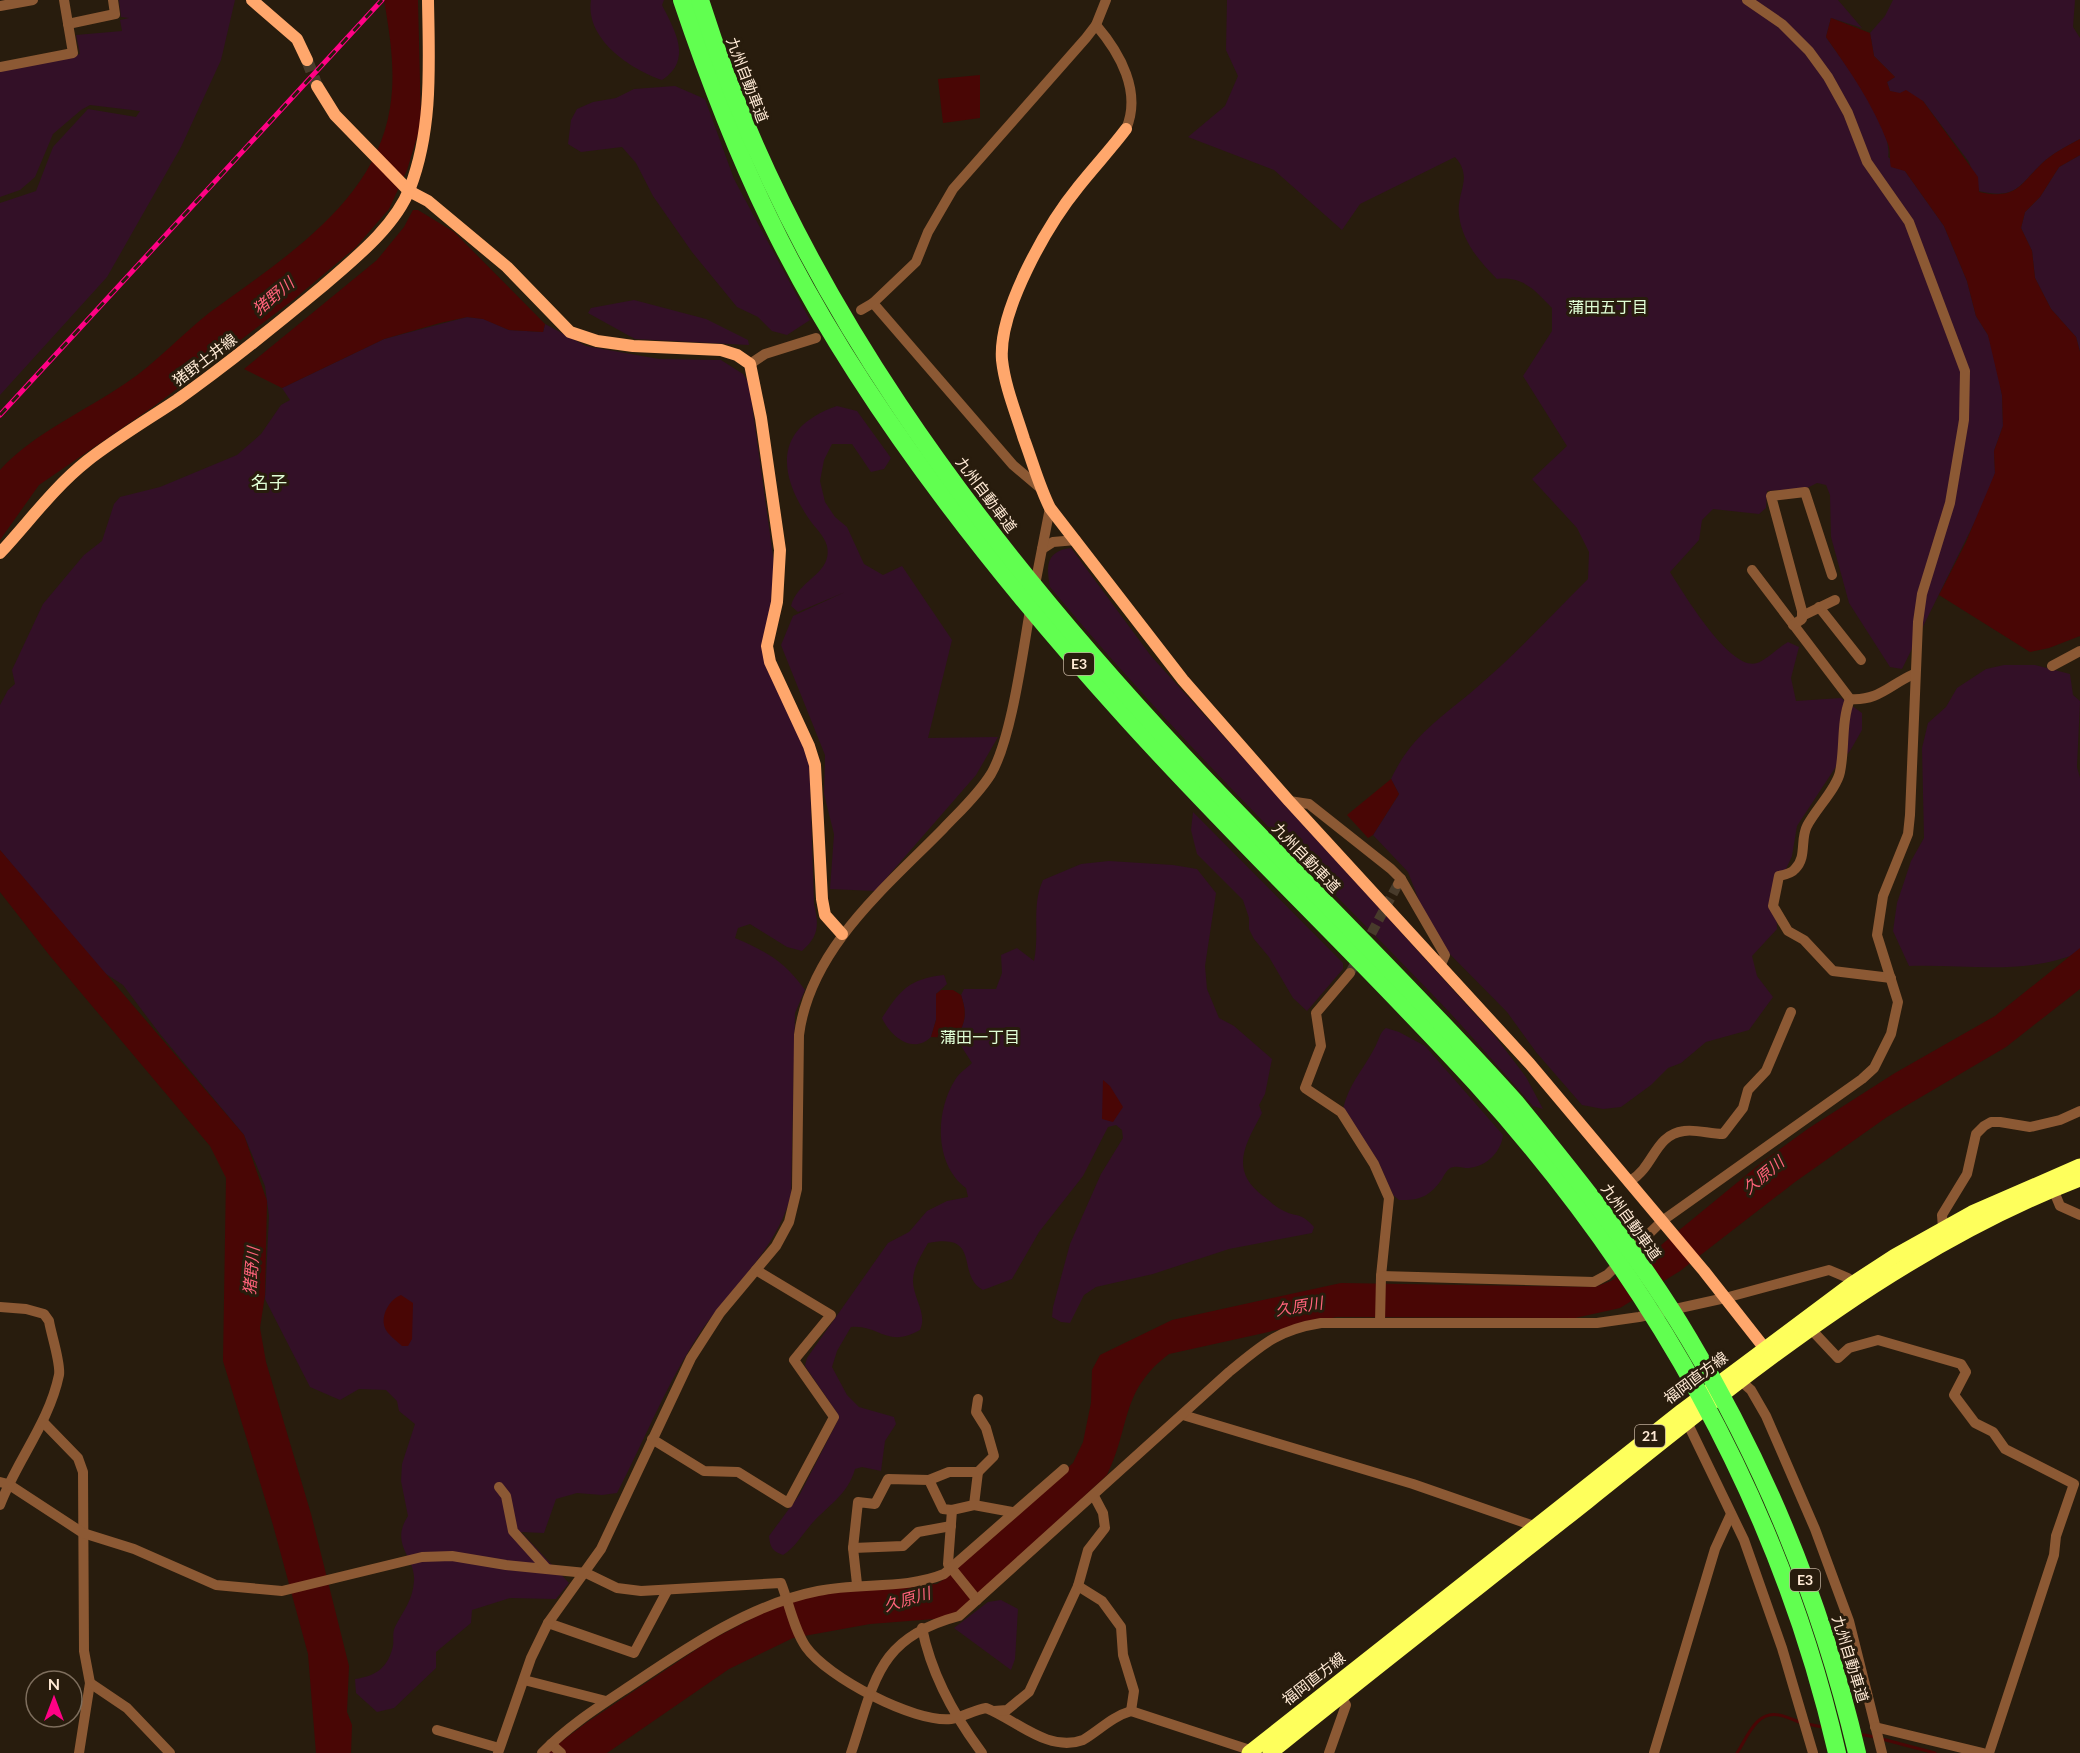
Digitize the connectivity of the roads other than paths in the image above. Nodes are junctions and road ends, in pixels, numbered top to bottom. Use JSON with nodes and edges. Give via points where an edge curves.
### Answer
{"nodes":[{"id":1,"x":33,"y":0,"type":"edge"},
{"id":2,"x":64,"y":0,"type":"edge"},
{"id":3,"x":113,"y":0,"type":"edge"},
{"id":4,"x":252,"y":0,"type":"edge"},
{"id":5,"x":428,"y":0,"type":"edge"},
{"id":6,"x":682,"y":0,"type":"edge"},
{"id":7,"x":700,"y":0,"type":"edge"},
{"id":8,"x":1106,"y":0,"type":"edge"},
{"id":9,"x":1747,"y":0,"type":"edge"},
{"id":10,"x":0,"y":6,"type":"edge"},
{"id":11,"x":68,"y":24,"type":"junction"},
{"id":12,"x":1096,"y":25,"type":"junction"},
{"id":13,"x":307,"y":60,"type":"tunnel mouth"},
{"id":14,"x":0,"y":68,"type":"edge"},
{"id":15,"x":317,"y":86,"type":"tunnel mouth"},
{"id":16,"x":1126,"y":129,"type":"joint"},
{"id":17,"x":405,"y":186,"type":"junction"},
{"id":18,"x":873,"y":303,"type":"junction"},
{"id":19,"x":861,"y":310,"type":"dead end"},
{"id":20,"x":816,"y":338,"type":"dead end"},
{"id":21,"x":750,"y":364,"type":"junction"},
{"id":22,"x":1039,"y":487,"type":"junction"},
{"id":23,"x":1050,"y":508,"type":"junction"},
{"id":24,"x":1076,"y":540,"type":"junction"},
{"id":25,"x":0,"y":553,"type":"edge"},
{"id":26,"x":1041,"y":553,"type":"junction"},
{"id":27,"x":1752,"y":570,"type":"dead end"},
{"id":28,"x":1832,"y":575,"type":"dead end"},
{"id":29,"x":1835,"y":600,"type":"dead end"},
{"id":30,"x":1820,"y":607,"type":"junction"},
{"id":31,"x":1802,"y":616,"type":"junction"},
{"id":32,"x":1793,"y":625,"type":"junction"},
{"id":33,"x":2080,"y":651,"type":"edge"},
{"id":34,"x":1860,"y":660,"type":"dead end"},
{"id":35,"x":2052,"y":666,"type":"dead end"},
{"id":36,"x":1914,"y":674,"type":"junction"},
{"id":37,"x":1850,"y":699,"type":"junction"},
{"id":38,"x":1289,"y":801,"type":"junction"},
{"id":39,"x":842,"y":934,"type":"junction"},
{"id":40,"x":1440,"y":967,"type":"junction"},
{"id":41,"x":1350,"y":973,"type":"tunnel mouth"},
{"id":42,"x":1891,"y":978,"type":"junction"},
{"id":43,"x":1791,"y":1012,"type":"dead end"},
{"id":44,"x":2080,"y":1111,"type":"edge"},
{"id":45,"x":2080,"y":1166,"type":"edge"},
{"id":46,"x":2080,"y":1179,"type":"edge"},
{"id":47,"x":1630,"y":1181,"type":"junction"},
{"id":48,"x":2054,"y":1189,"type":"junction"},
{"id":49,"x":2080,"y":1215,"type":"edge"},
{"id":50,"x":1662,"y":1221,"type":"junction"},
{"id":51,"x":1943,"y":1228,"type":"junction"},
{"id":52,"x":1609,"y":1234,"type":"junction"},
{"id":53,"x":756,"y":1270,"type":"junction"},
{"id":54,"x":1381,"y":1276,"type":"junction"},
{"id":55,"x":1852,"y":1284,"type":"junction"},
{"id":56,"x":1725,"y":1298,"type":"junction"},
{"id":57,"x":0,"y":1307,"type":"edge"},
{"id":58,"x":1380,"y":1319,"type":"junction"},
{"id":59,"x":1807,"y":1325,"type":"junction"},
{"id":60,"x":1768,"y":1354,"type":"junction"},
{"id":61,"x":1742,"y":1382,"type":"junction"},
{"id":62,"x":978,"y":1400,"type":"dead end"},
{"id":63,"x":1183,"y":1416,"type":"junction"},
{"id":64,"x":1724,"y":1418,"type":"junction"},
{"id":65,"x":1687,"y":1422,"type":"junction"},
{"id":66,"x":44,"y":1423,"type":"junction"},
{"id":67,"x":652,"y":1439,"type":"junction"},
{"id":68,"x":1064,"y":1469,"type":"dead end"},
{"id":69,"x":978,"y":1472,"type":"junction"},
{"id":70,"x":929,"y":1480,"type":"junction"},
{"id":71,"x":4,"y":1483,"type":"edge"},
{"id":72,"x":2077,"y":1485,"type":"edge"},
{"id":73,"x":499,"y":1487,"type":"dead end"},
{"id":74,"x":1094,"y":1496,"type":"junction"},
{"id":75,"x":0,"y":1505,"type":"edge"},
{"id":76,"x":974,"y":1505,"type":"junction"},
{"id":77,"x":952,"y":1510,"type":"junction"},
{"id":78,"x":1012,"y":1512,"type":"junction"},
{"id":79,"x":1731,"y":1514,"type":"junction"},
{"id":80,"x":951,"y":1526,"type":"junction"},
{"id":81,"x":1537,"y":1527,"type":"junction"},
{"id":82,"x":83,"y":1533,"type":"junction"},
{"id":83,"x":854,"y":1548,"type":"junction"},
{"id":84,"x":951,"y":1568,"type":"junction"},
{"id":85,"x":547,"y":1569,"type":"junction"},
{"id":86,"x":585,"y":1573,"type":"junction"},
{"id":87,"x":857,"y":1584,"type":"junction"},
{"id":88,"x":1078,"y":1586,"type":"junction"},
{"id":89,"x":667,"y":1591,"type":"junction"},
{"id":90,"x":787,"y":1599,"type":"junction"},
{"id":91,"x":977,"y":1600,"type":"junction"},
{"id":92,"x":548,"y":1623,"type":"junction"},
{"id":93,"x":922,"y":1628,"type":"junction"},
{"id":94,"x":524,"y":1680,"type":"junction"},
{"id":95,"x":90,"y":1683,"type":"junction"},
{"id":96,"x":869,"y":1693,"type":"junction"},
{"id":97,"x":1341,"y":1696,"type":"junction"},
{"id":98,"x":606,"y":1701,"type":"junction"},
{"id":99,"x":994,"y":1711,"type":"junction"},
{"id":100,"x":1131,"y":1711,"type":"junction"},
{"id":101,"x":956,"y":1718,"type":"junction"},
{"id":102,"x":1875,"y":1727,"type":"junction"},
{"id":103,"x":437,"y":1730,"type":"dead end"},
{"id":104,"x":551,"y":1744,"type":"junction"},
{"id":105,"x":498,"y":1751,"type":"edge"},
{"id":106,"x":1254,"y":1752,"type":"edge"},
{"id":107,"x":79,"y":1753,"type":"edge"},
{"id":108,"x":170,"y":1753,"type":"edge"},
{"id":109,"x":542,"y":1753,"type":"edge"},
{"id":110,"x":561,"y":1753,"type":"edge"},
{"id":111,"x":851,"y":1753,"type":"edge"},
{"id":112,"x":982,"y":1753,"type":"edge"},
{"id":113,"x":1270,"y":1753,"type":"edge"},
{"id":114,"x":1329,"y":1753,"type":"edge"},
{"id":115,"x":1654,"y":1753,"type":"edge"},
{"id":116,"x":1814,"y":1753,"type":"edge"},
{"id":117,"x":1837,"y":1753,"type":"edge"},
{"id":118,"x":1857,"y":1753,"type":"edge"},
{"id":119,"x":1882,"y":1753,"type":"edge"},
{"id":120,"x":1983,"y":1753,"type":"edge"},
{"id":121,"x":1989,"y":1753,"type":"edge"}],
"edges":[{"from":1,"to":10,"type":"street"},
{"from":2,"to":11,"type":"street"},
{"from":3,"to":11,"type":"street","via":[[116,14]]},
{"from":4,"to":13,"type":"street","via":[[297,39]]},
{"from":5,"to":17,"type":"street","name":"猪野土井線","via":[[428,114],[421,156]]},
{"from":6,"to":52,"type":"highway","name":"九州自動車道","number":"E3","via":[[714,92],[770,222],[854,366],[950,505],[1042,622],[1118,709],[1478,1085]]},
{"from":7,"to":52,"type":"highway","name":"九州自動車道","number":"E3","via":[[746,127],[785,214],[868,358],[956,486],[1055,612],[1128,696],[1489,1073],[1572,1171]]},
{"from":8,"to":12,"type":"street"},
{"from":9,"to":36,"type":"street","via":[[1782,24],[1828,77],[1848,113],[1867,162],[1909,222],[1965,371],[1964,420],[1950,503],[1922,594]]},
{"from":11,"to":14,"type":"street","via":[[73,53]]},
{"from":12,"to":16,"type":"street","via":[[1132,91]]},
{"from":12,"to":18,"type":"street","via":[[953,189],[916,262]]},
{"from":15,"to":17,"type":"street","via":[[335,116]]},
{"from":16,"to":22,"type":"street","via":[[1078,186],[1039,247],[1009,311],[1002,357],[1005,375]]},
{"from":17,"to":21,"type":"street","via":[[498,259],[570,332],[633,346],[721,350]]},
{"from":17,"to":25,"type":"street","name":"猪野土井線","via":[[393,217],[339,272],[223,367],[87,461],[46,499]]},
{"from":18,"to":19,"type":"street"},
{"from":18,"to":22,"type":"street","via":[[1013,465]]},
{"from":20,"to":21,"type":"street","via":[[765,354]]},
{"from":21,"to":39,"type":"street","via":[[780,550],[777,602],[767,646],[770,662],[815,765],[822,899],[825,915]]},
{"from":22,"to":23,"type":"street"},
{"from":23,"to":24,"type":"street"},
{"from":23,"to":26,"type":"street"},
{"from":24,"to":26,"type":"street","via":[[1053,542]]},
{"from":24,"to":38,"type":"street","via":[[1183,680]]},
{"from":26,"to":39,"type":"street","via":[[1004,741],[992,773],[973,798]]},
{"from":27,"to":32,"type":"street"},
{"from":28,"to":31,"type":"street","via":[[1805,492],[1771,495]]},
{"from":29,"to":30,"type":"street"},
{"from":30,"to":31,"type":"street"},
{"from":30,"to":34,"type":"street"},
{"from":31,"to":32,"type":"street"},
{"from":32,"to":37,"type":"street"},
{"from":33,"to":35,"type":"street"},
{"from":36,"to":37,"type":"street","via":[[1870,699]]},
{"from":36,"to":42,"type":"street","via":[[1908,834],[1883,896],[1877,935]]},
{"from":37,"to":42,"type":"street","via":[[1836,786],[1806,826],[1802,860],[1795,871],[1779,876],[1773,906],[1788,931],[1804,940],[1833,971]]},
{"from":38,"to":40,"type":"street"},
{"from":38,"to":40,"type":"street","via":[[1309,804],[1400,882],[1445,955]]},
{"from":39,"to":53,"type":"street","via":[[811,989],[801,1016],[795,1206],[776,1246]]},
{"from":40,"to":47,"type":"street"},
{"from":41,"to":54,"type":"street","via":[[1316,1012],[1322,1046],[1305,1088],[1341,1112],[1385,1186],[1389,1217]]},
{"from":42,"to":50,"type":"street","via":[[1898,1002],[1896,1015],[1874,1068]]},
{"from":43,"to":47,"type":"street","via":[[1766,1071],[1748,1090],[1743,1108],[1723,1134],[1684,1130],[1664,1138],[1642,1173]]},
{"from":44,"to":51,"type":"street","via":[[2030,1127],[2000,1122],[1984,1126],[1976,1134],[1967,1174],[1942,1215]]},
{"from":45,"to":51,"type":"main road","name":"福岡直方線","number":"21"},
{"from":46,"to":48,"type":"main road","name":"福岡直方線","number":"21"},
{"from":47,"to":50,"type":"street"},
{"from":48,"to":49,"type":"street","via":[[2060,1206]]},
{"from":48,"to":59,"type":"main road","name":"福岡直方線","number":"21","via":[[1923,1254]]},
{"from":50,"to":54,"type":"street","via":[[1607,1275],[1594,1282]]},
{"from":50,"to":56,"type":"street"},
{"from":51,"to":55,"type":"main road","name":"福岡直方線","number":"21"},
{"from":52,"to":64,"type":"highway","name":"九州自動車道","number":"E3","via":[[1678,1352]]},
{"from":53,"to":67,"type":"street","via":[[720,1312],[691,1358]]},
{"from":53,"to":67,"type":"street","via":[[831,1315],[795,1360],[834,1417],[788,1503],[738,1472],[704,1471]]},
{"from":54,"to":58,"type":"street"},
{"from":55,"to":56,"type":"street","via":[[1848,1278],[1829,1270]]},
{"from":55,"to":59,"type":"main road","name":"福岡直方線","number":"21"},
{"from":56,"to":58,"type":"street","via":[[1597,1323]]},
{"from":56,"to":60,"type":"street"},
{"from":57,"to":66,"type":"street","via":[[45,1314],[49,1321],[59,1374]]},
{"from":58,"to":63,"type":"street","via":[[1299,1326],[1274,1336]]},
{"from":59,"to":60,"type":"main road","name":"福岡直方線","number":"21"},
{"from":59,"to":72,"type":"street","via":[[1838,1358],[1849,1348],[1878,1340],[1961,1364],[1966,1372],[1954,1395],[1975,1423],[1993,1432],[2005,1449]]},
{"from":60,"to":61,"type":"main road","name":"福岡直方線","number":"21"},
{"from":60,"to":81,"type":"main road","name":"福岡直方線","number":"21"},
{"from":61,"to":65,"type":"main road","name":"福岡直方線","number":"21"},
{"from":61,"to":102,"type":"street","via":[[1766,1416],[1815,1528],[1849,1621]]},
{"from":62,"to":69,"type":"street","via":[[976,1413],[986,1428],[994,1456]]},
{"from":63,"to":74,"type":"street"},
{"from":63,"to":81,"type":"street","via":[[1380,1473]]},
{"from":64,"to":117,"type":"highway","name":"九州自動車道","number":"E3","via":[[1796,1607]]},
{"from":64,"to":118,"type":"highway","name":"九州自動車道","number":"E3","via":[[1774,1504],[1813,1601]]},
{"from":65,"to":79,"type":"street"},
{"from":65,"to":97,"type":"main road","name":"福岡直方線","number":"21"},
{"from":66,"to":71,"type":"street"},
{"from":66,"to":82,"type":"street","via":[[83,1466]]},
{"from":67,"to":86,"type":"street","via":[[601,1550]]},
{"from":68,"to":78,"type":"street"},
{"from":69,"to":70,"type":"street","via":[[949,1472]]},
{"from":69,"to":76,"type":"street"},
{"from":70,"to":77,"type":"street","via":[[943,1509]]},
{"from":70,"to":83,"type":"street","via":[[888,1479],[875,1504],[858,1502]]},
{"from":71,"to":75,"type":"street"},
{"from":71,"to":82,"type":"street"},
{"from":72,"to":121,"type":"street","via":[[2056,1536],[2054,1555]]},
{"from":73,"to":85,"type":"street","via":[[506,1496],[513,1531]]},
{"from":74,"to":88,"type":"street","via":[[1106,1528],[1088,1550]]},
{"from":74,"to":91,"type":"street"},
{"from":76,"to":77,"type":"street"},
{"from":76,"to":78,"type":"street"},
{"from":77,"to":80,"type":"street"},
{"from":78,"to":84,"type":"street"},
{"from":79,"to":115,"type":"street","via":[[1715,1550]]},
{"from":79,"to":116,"type":"street","via":[[1782,1648]]},
{"from":80,"to":83,"type":"street","via":[[918,1532],[903,1546]]},
{"from":80,"to":84,"type":"street"},
{"from":81,"to":106,"type":"main road","name":"福岡直方線","number":"21"},
{"from":82,"to":85,"type":"street","via":[[216,1585],[287,1590],[422,1557],[452,1556]]},
{"from":82,"to":95,"type":"street","via":[[84,1651]]},
{"from":83,"to":87,"type":"street"},
{"from":84,"to":87,"type":"street","via":[[927,1581]]},
{"from":84,"to":91,"type":"street"},
{"from":85,"to":86,"type":"street"},
{"from":86,"to":89,"type":"street","via":[[617,1588]]},
{"from":86,"to":92,"type":"street"},
{"from":87,"to":90,"type":"street"},
{"from":88,"to":99,"type":"street","via":[[1029,1692],[1007,1710]]},
{"from":88,"to":100,"type":"street","via":[[1102,1601],[1120,1627],[1134,1692]]},
{"from":89,"to":90,"type":"street","via":[[781,1583]]},
{"from":89,"to":92,"type":"street","via":[[634,1653]]},
{"from":90,"to":96,"type":"street","via":[[806,1647],[821,1662]]},
{"from":90,"to":98,"type":"street","via":[[687,1647]]},
{"from":91,"to":93,"type":"street","via":[[959,1616]]},
{"from":92,"to":94,"type":"street"},
{"from":93,"to":96,"type":"street","via":[[893,1652]]},
{"from":93,"to":101,"type":"street"},
{"from":94,"to":98,"type":"street"},
{"from":94,"to":105,"type":"street"},
{"from":95,"to":107,"type":"street"},
{"from":95,"to":108,"type":"street","via":[[127,1708]]},
{"from":96,"to":101,"type":"street","via":[[918,1715]]},
{"from":96,"to":111,"type":"street"},
{"from":97,"to":113,"type":"main road","name":"福岡直方線","number":"21"},
{"from":97,"to":114,"type":"street","via":[[1346,1705]]},
{"from":98,"to":104,"type":"street"},
{"from":99,"to":100,"type":"street","via":[[1024,1732],[1067,1746],[1082,1741],[1115,1716]]},
{"from":99,"to":101,"type":"street","via":[[975,1710]]},
{"from":100,"to":106,"type":"street"},
{"from":101,"to":112,"type":"street"},
{"from":102,"to":119,"type":"street"},
{"from":102,"to":120,"type":"street"},
{"from":103,"to":105,"type":"street"},
{"from":104,"to":109,"type":"street"},
{"from":104,"to":110,"type":"street"}]}
